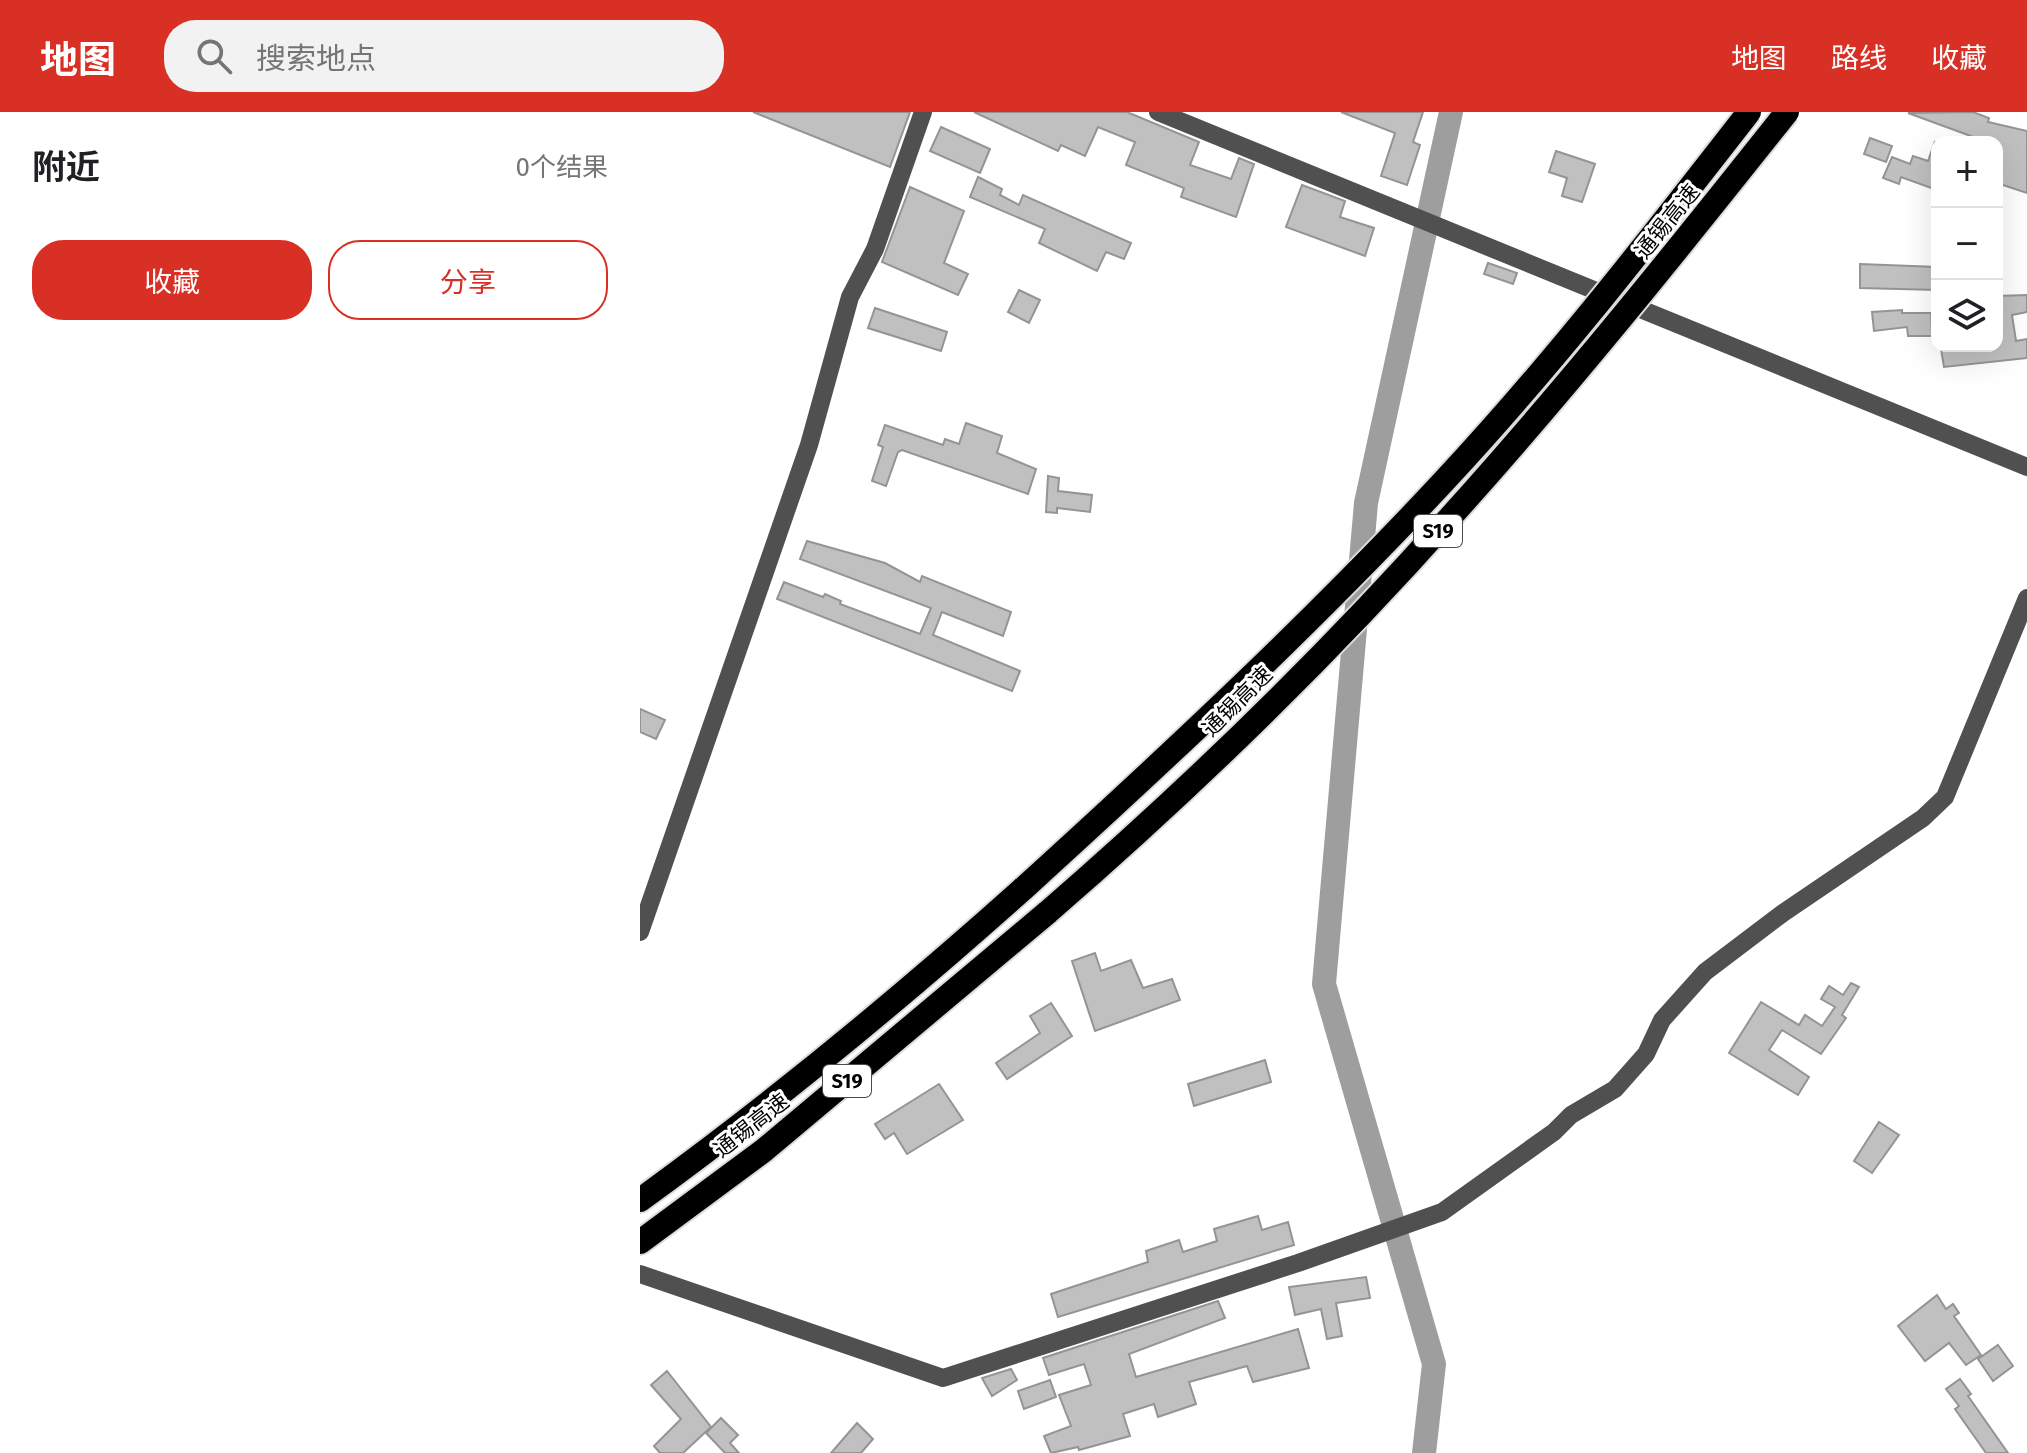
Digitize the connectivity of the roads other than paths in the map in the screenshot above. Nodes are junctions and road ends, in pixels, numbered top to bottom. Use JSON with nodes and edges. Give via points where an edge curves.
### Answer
{"nodes":[{"id":1,"x":923,"y":112,"type":"edge"},
{"id":2,"x":1158,"y":112,"type":"edge"},
{"id":3,"x":1749,"y":112,"type":"edge"},
{"id":4,"x":1787,"y":112,"type":"edge"},
{"id":5,"x":2027,"y":467,"type":"edge"},
{"id":6,"x":2027,"y":598,"type":"edge"},
{"id":7,"x":640,"y":932,"type":"edge"},
{"id":8,"x":640,"y":1200,"type":"edge"},
{"id":9,"x":640,"y":1242,"type":"edge"},
{"id":10,"x":640,"y":1274,"type":"edge"},
{"id":11,"x":659,"y":1281,"type":"junction"},
{"id":12,"x":640,"y":1294,"type":"edge"}],
"edges":[{"from":1,"to":7,"type":"street","via":[[875,249],[850,297],[809,445]]},
{"from":2,"to":5,"type":"street"},
{"from":3,"to":8,"type":"highway","name":"通锡高速","number":"S19","bridge":true,"via":[[1594,311],[1445,481],[1134,788],[912,987],[722,1141]]},
{"from":4,"to":9,"type":"highway","name":"通锡高速","number":"S19","bridge":true,"via":[[1607,337],[1453,515],[1162,813],[763,1151]]},
{"from":6,"to":11,"type":"street","via":[[1945,797],[1923,818],[1705,972],[1662,1020],[1646,1054],[1615,1089],[1571,1115],[1442,1212],[943,1378]]},
{"from":10,"to":11,"type":"street"},
{"from":11,"to":12,"type":"street"}]}
